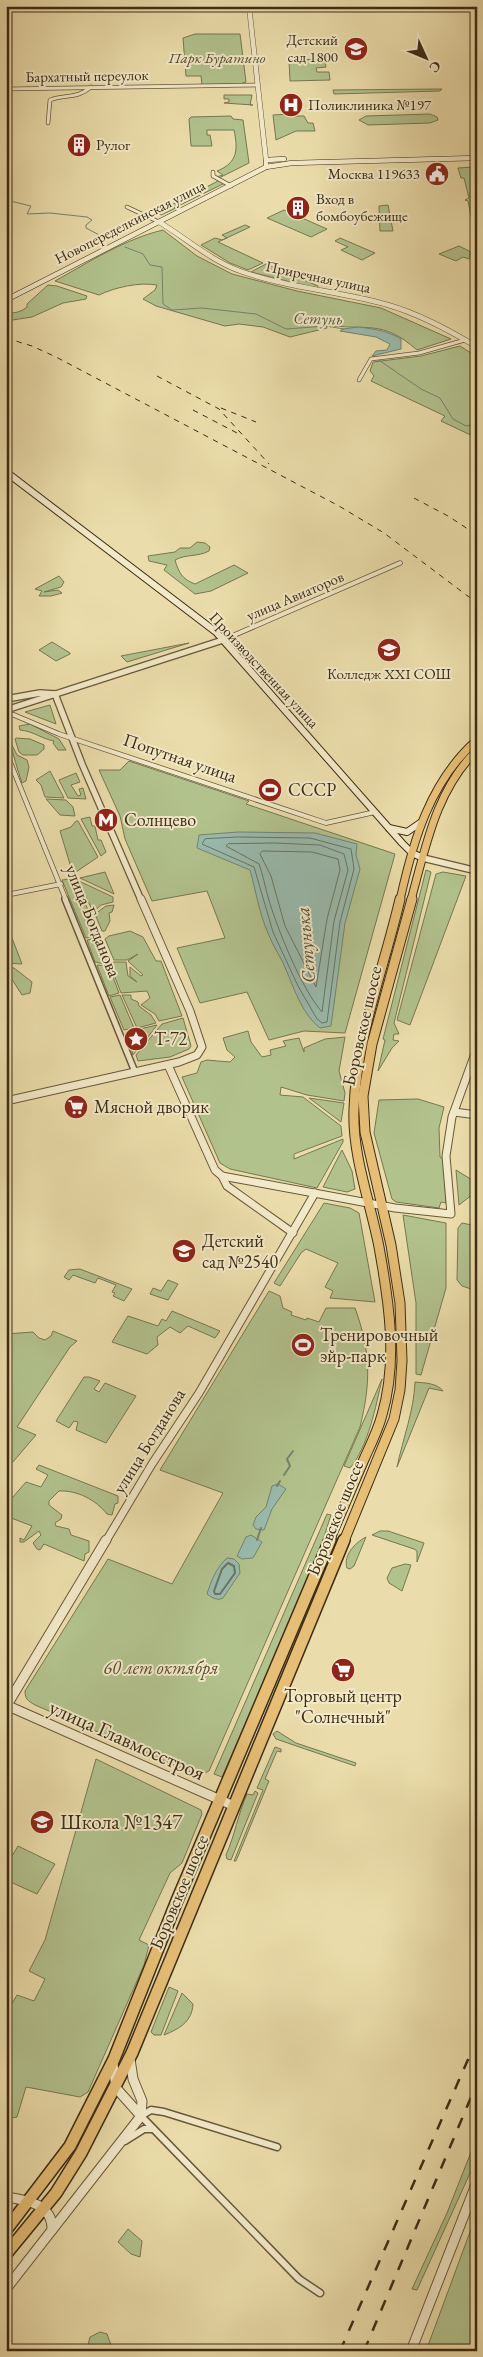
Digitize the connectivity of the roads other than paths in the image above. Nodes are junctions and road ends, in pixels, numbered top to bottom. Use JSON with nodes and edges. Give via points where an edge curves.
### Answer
{"nodes":[{"id":1,"x":249,"y":6,"type":"edge"},
{"id":2,"x":258,"y":85,"type":"junction"},
{"id":3,"x":90,"y":87,"type":"junction"},
{"id":4,"x":6,"y":90,"type":"edge"},
{"id":5,"x":48,"y":123,"type":"dead end"},
{"id":6,"x":477,"y":157,"type":"edge"},
{"id":7,"x":266,"y":160,"type":"junction"},
{"id":8,"x":266,"y":167,"type":"junction"},
{"id":9,"x":213,"y":172,"type":"dead end"},
{"id":10,"x":231,"y":186,"type":"junction"},
{"id":11,"x":127,"y":207,"type":"dead end"},
{"id":12,"x":160,"y":222,"type":"junction"},
{"id":13,"x":6,"y":300,"type":"edge"},
{"id":14,"x":465,"y":340,"type":"junction"},
{"id":15,"x":477,"y":347,"type":"edge"},
{"id":16,"x":359,"y":380,"type":"dead end"},
{"id":17,"x":6,"y":444,"type":"edge"},
{"id":18,"x":6,"y":455,"type":"edge"},
{"id":19,"x":6,"y":472,"type":"edge"},
{"id":20,"x":400,"y":563,"type":"dead end"},
{"id":21,"x":223,"y":640,"type":"junction"},
{"id":22,"x":55,"y":694,"type":"junction"},
{"id":23,"x":6,"y":699,"type":"edge"},
{"id":24,"x":6,"y":710,"type":"edge"},
{"id":25,"x":6,"y":714,"type":"edge"},
{"id":26,"x":71,"y":738,"type":"junction"},
{"id":27,"x":477,"y":740,"type":"edge"},
{"id":28,"x":477,"y":750,"type":"edge"},
{"id":29,"x":6,"y":752,"type":"edge"},
{"id":30,"x":374,"y":812,"type":"junction"},
{"id":31,"x":423,"y":821,"type":"junction"},
{"id":32,"x":389,"y":828,"type":"junction"},
{"id":33,"x":412,"y":853,"type":"junction"},
{"id":34,"x":424,"y":858,"type":"junction"},
{"id":35,"x":477,"y":871,"type":"edge"},
{"id":36,"x":61,"y":884,"type":"junction"},
{"id":37,"x":6,"y":894,"type":"edge"},
{"id":38,"x":477,"y":1048,"type":"edge"},
{"id":39,"x":168,"y":1065,"type":"junction"},
{"id":40,"x":135,"y":1072,"type":"junction"},
{"id":41,"x":6,"y":1101,"type":"edge"},
{"id":42,"x":454,"y":1112,"type":"junction"},
{"id":43,"x":477,"y":1115,"type":"edge"},
{"id":44,"x":222,"y":1176,"type":"junction"},
{"id":45,"x":244,"y":1179,"type":"junction"},
{"id":46,"x":237,"y":1193,"type":"junction"},
{"id":47,"x":316,"y":1193,"type":"junction"},
{"id":48,"x":370,"y":1203,"type":"junction"},
{"id":49,"x":382,"y":1205,"type":"junction"},
{"id":50,"x":293,"y":1233,"type":"junction"},
{"id":51,"x":7,"y":1705,"type":"edge"},
{"id":52,"x":220,"y":1800,"type":"junction"},
{"id":53,"x":234,"y":1806,"type":"junction"},
{"id":54,"x":130,"y":2058,"type":"junction"},
{"id":55,"x":114,"y":2059,"type":"junction"},
{"id":56,"x":116,"y":2088,"type":"junction"},
{"id":57,"x":141,"y":2116,"type":"junction"},
{"id":58,"x":154,"y":2129,"type":"junction"},
{"id":59,"x":118,"y":2145,"type":"junction"},
{"id":60,"x":277,"y":2147,"type":"dead end"},
{"id":61,"x":477,"y":2182,"type":"edge"},
{"id":62,"x":6,"y":2197,"type":"edge"},
{"id":63,"x":31,"y":2200,"type":"junction"},
{"id":64,"x":43,"y":2209,"type":"junction"},
{"id":65,"x":6,"y":2230,"type":"edge"},
{"id":66,"x":52,"y":2233,"type":"junction"},
{"id":67,"x":6,"y":2254,"type":"edge"},
{"id":68,"x":6,"y":2289,"type":"edge"},
{"id":69,"x":320,"y":2293,"type":"dead end"},
{"id":70,"x":411,"y":2351,"type":"edge"}],
"edges":[{"from":1,"to":2,"type":"street"},
{"from":2,"to":3,"type":"street","name":"Бархатный переулок"},
{"from":2,"to":7,"type":"street"},
{"from":3,"to":4,"type":"street","name":"Бархатный переулок"},
{"from":3,"to":5,"type":"street","via":[[82,95],[50,100]]},
{"from":6,"to":7,"type":"main road","name":"Новопеределкинская улица"},
{"from":6,"to":8,"type":"main road","name":"Новопеределкинская улица","via":[[292,163]]},
{"from":7,"to":8,"type":"main road"},
{"from":8,"to":10,"type":"main road","name":"Новопеределкинская улица"},
{"from":9,"to":10,"type":"street","via":[[213,176]]},
{"from":10,"to":12,"type":"main road","name":"Новопеределкинская улица"},
{"from":11,"to":12,"type":"street"},
{"from":12,"to":13,"type":"main road","name":"Новопеределкинская улица"},
{"from":12,"to":14,"type":"street","name":"Приречная улица","via":[[232,268],[278,282],[386,305]]},
{"from":14,"to":15,"type":"street","name":"Приречная улица"},
{"from":14,"to":16,"type":"street","via":[[419,353],[368,361]]},
{"from":17,"to":18,"type":"street"},
{"from":19,"to":21,"type":"main road","name":"Производственная улица","via":[[191,612]]},
{"from":20,"to":21,"type":"street","name":"улица Авиаторов"},
{"from":21,"to":22,"type":"street","name":"улица Авиаторов"},
{"from":21,"to":30,"type":"main road","name":"Производственная улица"},
{"from":22,"to":23,"type":"street","name":"улица Авиаторов","via":[[40,693]]},
{"from":22,"to":24,"type":"street","name":"улица Авиаторов"},
{"from":22,"to":26,"type":"street"},
{"from":25,"to":26,"type":"street","name":"Попутная улица"},
{"from":26,"to":30,"type":"street","name":"Попутная улица","via":[[326,823]]},
{"from":26,"to":39,"type":"street","via":[[190,1011],[202,1047],[197,1055]]},
{"from":27,"to":31,"type":"main road","name":"Боровское шоссе","via":[[447,772]]},
{"from":28,"to":34,"type":"main road","name":"Боровское шоссе","via":[[463,765],[440,802]]},
{"from":29,"to":36,"type":"street","name":"улица Богданова"},
{"from":30,"to":32,"type":"main road","name":"Производственная улица"},
{"from":31,"to":32,"type":"main road","via":[[406,832]]},
{"from":31,"to":33,"type":"main road","name":"Боровское шоссе"},
{"from":32,"to":33,"type":"main road","name":"Производственная улица"},
{"from":33,"to":34,"type":"main road"},
{"from":33,"to":48,"type":"main road","name":"Боровское шоссе","via":[[360,1058],[353,1107],[354,1140]]},
{"from":34,"to":35,"type":"street"},
{"from":34,"to":49,"type":"main road","name":"Боровское шоссе","via":[[369,1062],[364,1098],[365,1135]]},
{"from":36,"to":37,"type":"street"},
{"from":36,"to":40,"type":"street","name":"улица Богданова"},
{"from":38,"to":42,"type":"street"},
{"from":39,"to":40,"type":"street"},
{"from":39,"to":44,"type":"street","via":[[215,1170]]},
{"from":40,"to":41,"type":"street"},
{"from":42,"to":43,"type":"street"},
{"from":42,"to":49,"type":"street","via":[[446,1156],[451,1214]]},
{"from":44,"to":45,"type":"street"},
{"from":44,"to":46,"type":"street","via":[[227,1186]]},
{"from":45,"to":46,"type":"street","via":[[236,1186]]},
{"from":45,"to":47,"type":"street"},
{"from":46,"to":50,"type":"street"},
{"from":47,"to":48,"type":"street"},
{"from":47,"to":50,"type":"street","name":"улица Богданова"},
{"from":48,"to":49,"type":"street"},
{"from":48,"to":52,"type":"main road","name":"Боровское шоссе","via":[[391,1333],[391,1376],[386,1401],[380,1424]]},
{"from":49,"to":53,"type":"main road","name":"Боровское шоссе","via":[[404,1334],[402,1382],[395,1413]]},
{"from":50,"to":51,"type":"street","name":"улица Богданова","via":[[199,1393],[152,1464]]},
{"from":51,"to":52,"type":"street","name":"улица Главмосстроя"},
{"from":52,"to":53,"type":"street","name":"улица Главмосстроя"},
{"from":52,"to":55,"type":"main road","name":"Боровское шоссе"},
{"from":53,"to":54,"type":"main road","name":"Боровское шоссе"},
{"from":54,"to":56,"type":"main road","name":"Боровское шоссе"},
{"from":54,"to":57,"type":"street","via":[[134,2080],[143,2101]]},
{"from":55,"to":56,"type":"street"},
{"from":55,"to":63,"type":"main road","name":"Боровское шоссе","via":[[70,2146]]},
{"from":56,"to":57,"type":"street"},
{"from":56,"to":64,"type":"main road","name":"Боровское шоссе","via":[[81,2153]]},
{"from":57,"to":58,"type":"street"},
{"from":57,"to":59,"type":"street"},
{"from":57,"to":60,"type":"street","via":[[151,2110],[164,2112]]},
{"from":58,"to":59,"type":"street","via":[[144,2129]]},
{"from":58,"to":69,"type":"street","via":[[299,2279]]},
{"from":59,"to":66,"type":"street"},
{"from":61,"to":70,"type":"street"},
{"from":62,"to":63,"type":"street"},
{"from":63,"to":64,"type":"street"},
{"from":63,"to":65,"type":"main road","name":"Боровское шоссе"},
{"from":64,"to":66,"type":"street","via":[[51,2218]]},
{"from":64,"to":67,"type":"main road","name":"Боровское шоссе"},
{"from":66,"to":68,"type":"street"}]}
